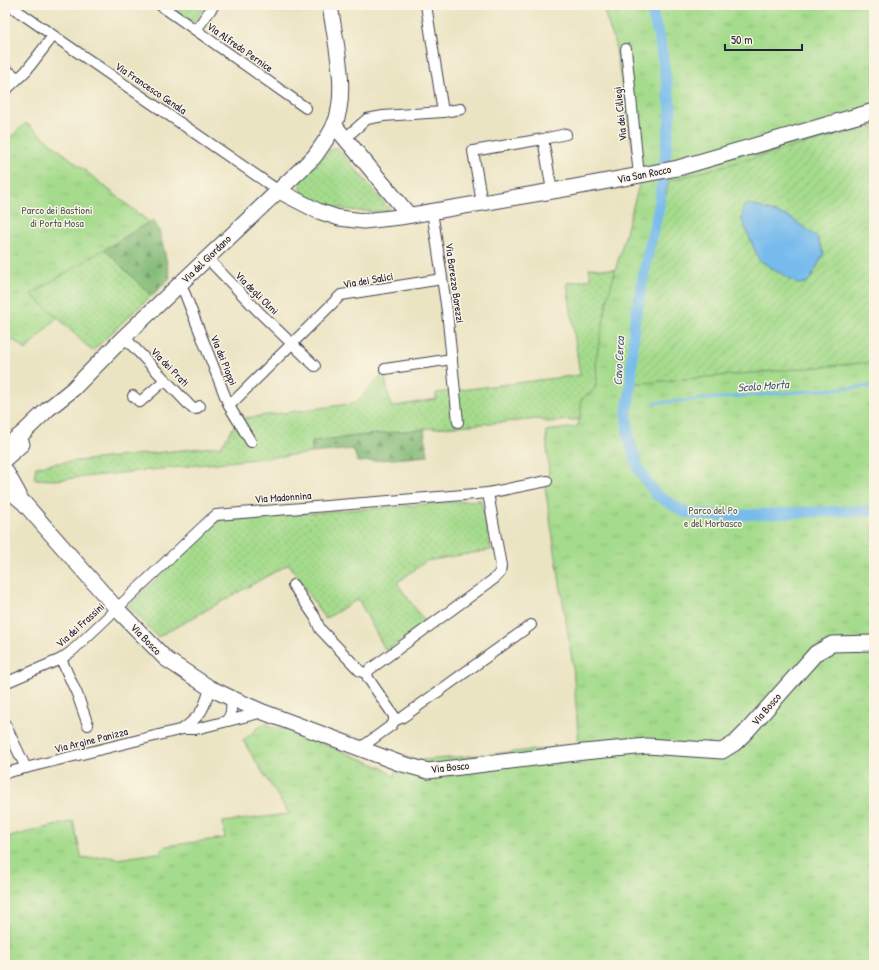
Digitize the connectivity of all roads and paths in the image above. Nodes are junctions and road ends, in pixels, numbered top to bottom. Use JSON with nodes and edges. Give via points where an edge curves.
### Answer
{"nodes":[{"id":1,"x":9,"y":5,"type":"edge"},
{"id":2,"x":160,"y":5,"type":"edge"},
{"id":3,"x":214,"y":5,"type":"edge"},
{"id":4,"x":330,"y":5,"type":"edge"},
{"id":5,"x":426,"y":5,"type":"edge"},
{"id":6,"x":5,"y":10,"type":"edge"},
{"id":7,"x":196,"y":30,"type":"junction"},
{"id":8,"x":53,"y":36,"type":"junction"},
{"id":9,"x":626,"y":50,"type":"dead end"},
{"id":10,"x":5,"y":69,"type":"edge"},
{"id":11,"x":18,"y":78,"type":"junction"},
{"id":12,"x":5,"y":90,"type":"edge"},
{"id":13,"x":306,"y":108,"type":"dead end"},
{"id":14,"x":461,"y":110,"type":"dead end"},
{"id":15,"x":874,"y":111,"type":"edge"},
{"id":16,"x":442,"y":112,"type":"junction"},
{"id":17,"x":334,"y":125,"type":"junction"},
{"id":18,"x":566,"y":134,"type":"dead end"},
{"id":19,"x":543,"y":139,"type":"junction"},
{"id":20,"x":346,"y":140,"type":"junction"},
{"id":21,"x":642,"y":175,"type":"junction"},
{"id":22,"x":279,"y":190,"type":"junction"},
{"id":23,"x":552,"y":191,"type":"junction"},
{"id":24,"x":482,"y":203,"type":"junction"},
{"id":25,"x":432,"y":211,"type":"junction"},
{"id":26,"x":410,"y":215,"type":"junction"},
{"id":27,"x":207,"y":258,"type":"junction"},
{"id":28,"x":442,"y":279,"type":"junction"},
{"id":29,"x":181,"y":284,"type":"junction"},
{"id":30,"x":124,"y":337,"type":"junction"},
{"id":31,"x":292,"y":343,"type":"junction"},
{"id":32,"x":452,"y":359,"type":"junction"},
{"id":33,"x":315,"y":366,"type":"dead end"},
{"id":34,"x":385,"y":369,"type":"dead end"},
{"id":35,"x":165,"y":380,"type":"junction"},
{"id":36,"x":73,"y":389,"type":"junction"},
{"id":37,"x":133,"y":396,"type":"dead end"},
{"id":38,"x":200,"y":406,"type":"dead end"},
{"id":39,"x":229,"y":406,"type":"junction"},
{"id":40,"x":458,"y":422,"type":"dead end"},
{"id":41,"x":251,"y":442,"type":"dead end"},
{"id":42,"x":5,"y":447,"type":"edge"},
{"id":43,"x":5,"y":459,"type":"edge"},
{"id":44,"x":5,"y":470,"type":"edge"},
{"id":45,"x":547,"y":482,"type":"dead end"},
{"id":46,"x":5,"y":487,"type":"edge"},
{"id":47,"x":488,"y":493,"type":"junction"},
{"id":48,"x":24,"y":503,"type":"junction"},
{"id":49,"x":293,"y":585,"type":"dead end"},
{"id":50,"x":116,"y":608,"type":"junction"},
{"id":51,"x":531,"y":625,"type":"dead end"},
{"id":52,"x":874,"y":643,"type":"edge"},
{"id":53,"x":61,"y":659,"type":"junction"},
{"id":54,"x":367,"y":674,"type":"junction"},
{"id":55,"x":5,"y":683,"type":"edge"},
{"id":56,"x":210,"y":688,"type":"junction"},
{"id":57,"x":231,"y":698,"type":"junction"},
{"id":58,"x":263,"y":712,"type":"junction"},
{"id":59,"x":226,"y":721,"type":"junction"},
{"id":60,"x":394,"y":721,"type":"junction"},
{"id":61,"x":5,"y":724,"type":"edge"},
{"id":62,"x":88,"y":725,"type":"dead end"},
{"id":63,"x":183,"y":729,"type":"junction"},
{"id":64,"x":359,"y":748,"type":"junction"},
{"id":65,"x":26,"y":768,"type":"junction"},
{"id":66,"x":5,"y":773,"type":"edge"}],
"edges":[{"from":1,"to":6,"type":"street"},
{"from":1,"to":8,"type":"street","name":"Via Francesco Genala"},
{"from":2,"to":7,"type":"street","name":"Via Alfredo Pernice"},
{"from":3,"to":7,"type":"street"},
{"from":4,"to":17,"type":"street","name":"Via del Giordano","via":[[342,86],[340,108]]},
{"from":5,"to":16,"type":"street"},
{"from":7,"to":13,"type":"street","name":"Via Alfredo Pernice"},
{"from":8,"to":11,"type":"street"},
{"from":8,"to":22,"type":"street","name":"Via Francesco Genala"},
{"from":9,"to":21,"type":"street","name":"Via dei Ciliegi"},
{"from":10,"to":11,"type":"street"},
{"from":11,"to":12,"type":"street"},
{"from":14,"to":16,"type":"street"},
{"from":15,"to":21,"type":"street","name":"Via San Rocco","via":[[678,168]]},
{"from":16,"to":20,"type":"street","via":[[367,119]]},
{"from":17,"to":20,"type":"street"},
{"from":17,"to":22,"type":"street","name":"Via del Giordano","via":[[314,157]]},
{"from":18,"to":19,"type":"street"},
{"from":19,"to":23,"type":"street"},
{"from":19,"to":24,"type":"street","via":[[473,151]]},
{"from":20,"to":26,"type":"street"},
{"from":21,"to":23,"type":"street","name":"Via San Rocco"},
{"from":22,"to":26,"type":"street","name":"Via San Rocco","via":[[318,211],[339,218],[364,221]]},
{"from":22,"to":27,"type":"street","name":"Via del Giordano"},
{"from":23,"to":24,"type":"street","name":"Via San Rocco"},
{"from":24,"to":25,"type":"street","name":"Via San Rocco"},
{"from":25,"to":26,"type":"street","name":"Via San Rocco"},
{"from":25,"to":28,"type":"street","name":"Via Barezzo Barezzi"},
{"from":27,"to":29,"type":"street","name":"Via del Giordano"},
{"from":27,"to":31,"type":"street","name":"Via degli Olmi"},
{"from":28,"to":31,"type":"street","name":"Via dei Salici","via":[[341,295]]},
{"from":28,"to":32,"type":"street","name":"Via Barezzo Barezzi"},
{"from":29,"to":30,"type":"street","name":"Via del Giordano"},
{"from":29,"to":39,"type":"street","name":"Via dei Pioppi"},
{"from":30,"to":35,"type":"street","name":"Via dei Prati"},
{"from":30,"to":36,"type":"street","name":"Via del Giordano"},
{"from":31,"to":33,"type":"street"},
{"from":31,"to":39,"type":"street","name":"Via dei Salici"},
{"from":32,"to":34,"type":"street"},
{"from":32,"to":40,"type":"street","name":"Via Barezzo Barezzi"},
{"from":35,"to":37,"type":"street","via":[[140,402]]},
{"from":35,"to":38,"type":"street","name":"Via dei Prati","via":[[192,408]]},
{"from":36,"to":42,"type":"street","name":"Via del Giordano"},
{"from":36,"to":43,"type":"street","name":"Via del Giordano","via":[[52,415]]},
{"from":39,"to":41,"type":"street","name":"Via dei Pioppi"},
{"from":44,"to":48,"type":"street","name":"Via Bosco"},
{"from":45,"to":47,"type":"street","name":"Via Madonnina"},
{"from":46,"to":48,"type":"street","name":"Via Bosco"},
{"from":47,"to":50,"type":"street","name":"Via Madonnina","via":[[216,515]]},
{"from":47,"to":54,"type":"street","via":[[501,566],[500,573]]},
{"from":48,"to":50,"type":"street","name":"Via Bosco"},
{"from":49,"to":54,"type":"street","via":[[316,618],[320,629],[360,671]]},
{"from":50,"to":53,"type":"street","name":"Via dei Frassini"},
{"from":50,"to":56,"type":"street","name":"Via Bosco","via":[[166,659]]},
{"from":51,"to":60,"type":"street"},
{"from":52,"to":64,"type":"street","name":"Via Bosco","via":[[832,644],[816,653],[746,732],[722,751],[647,746],[428,771],[399,764]]},
{"from":53,"to":55,"type":"street","name":"Via dei Frassini"},
{"from":53,"to":62,"type":"street","name":"Via dei Frassini"},
{"from":54,"to":60,"type":"street","via":[[394,716]]},
{"from":56,"to":57,"type":"street","name":"Via Bosco"},
{"from":56,"to":63,"type":"street","name":"Via Argine Panizza","via":[[201,713]]},
{"from":57,"to":58,"type":"street","name":"Via Bosco"},
{"from":57,"to":59,"type":"street","via":[[231,716]]},
{"from":58,"to":59,"type":"street","name":"Via Argine Panizza"},
{"from":58,"to":64,"type":"street","name":"Via Bosco"},
{"from":59,"to":63,"type":"street","name":"Via Argine Panizza"},
{"from":60,"to":64,"type":"street"},
{"from":61,"to":65,"type":"street"},
{"from":63,"to":65,"type":"street","name":"Via Argine Panizza"},
{"from":65,"to":66,"type":"street","name":"Via Argine Panizza"}]}
